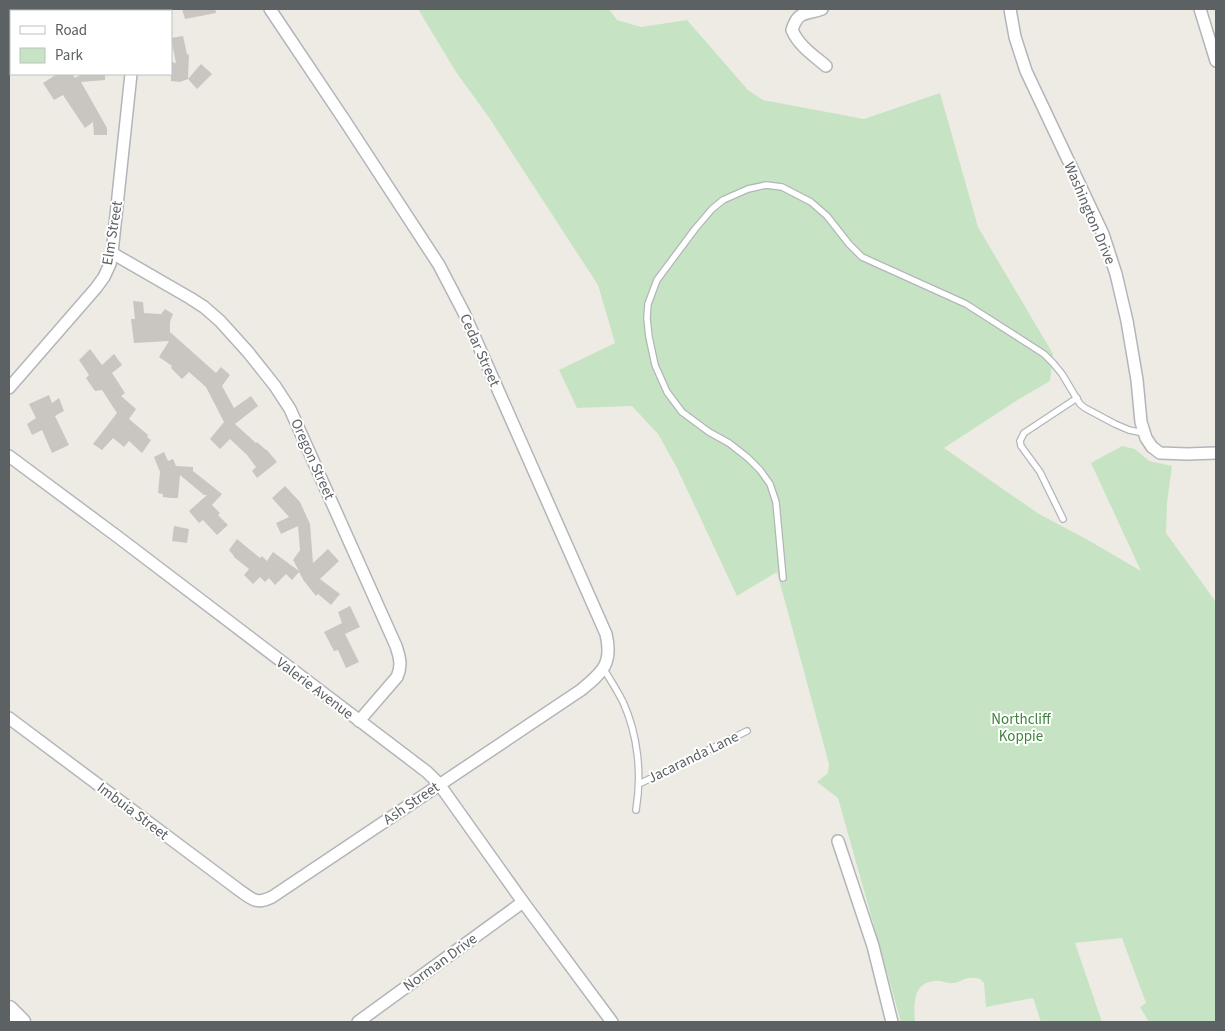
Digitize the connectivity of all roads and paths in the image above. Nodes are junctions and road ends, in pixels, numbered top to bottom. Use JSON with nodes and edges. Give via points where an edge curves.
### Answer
{"nodes":[{"id":1,"x":270,"y":9,"type":"edge"},
{"id":2,"x":821,"y":9,"type":"edge"},
{"id":3,"x":1010,"y":9,"type":"edge"},
{"id":4,"x":1200,"y":9,"type":"edge"},
{"id":5,"x":1216,"y":60,"type":"edge"},
{"id":6,"x":826,"y":66,"type":"dead end"},
{"id":7,"x":130,"y":75,"type":"edge"},
{"id":8,"x":112,"y":253,"type":"junction"},
{"id":9,"x":9,"y":388,"type":"edge"},
{"id":10,"x":1077,"y":398,"type":"junction"},
{"id":11,"x":1144,"y":433,"type":"junction"},
{"id":12,"x":1216,"y":454,"type":"edge"},
{"id":13,"x":9,"y":456,"type":"edge"},
{"id":14,"x":1064,"y":519,"type":"dead end"},
{"id":15,"x":783,"y":578,"type":"dead end"},
{"id":16,"x":603,"y":668,"type":"junction"},
{"id":17,"x":9,"y":718,"type":"edge"},
{"id":18,"x":359,"y":721,"type":"junction"},
{"id":19,"x":747,"y":731,"type":"dead end"},
{"id":20,"x":439,"y":784,"type":"junction"},
{"id":21,"x":639,"y":784,"type":"junction"},
{"id":22,"x":636,"y":810,"type":"dead end"},
{"id":23,"x":838,"y":841,"type":"dead end"},
{"id":24,"x":259,"y":901,"type":"joint"},
{"id":25,"x":522,"y":902,"type":"junction"},
{"id":26,"x":9,"y":1010,"type":"edge"},
{"id":27,"x":22,"y":1022,"type":"edge"},
{"id":28,"x":358,"y":1022,"type":"edge"},
{"id":29,"x":612,"y":1022,"type":"edge"},
{"id":30,"x":892,"y":1022,"type":"edge"}],
"edges":[{"from":1,"to":16,"type":"street","name":"Cedar Street","via":[[439,265],[464,313],[606,634],[609,646]]},
{"from":2,"to":6,"type":"street","via":[[802,14],[794,22],[792,30],[801,45]]},
{"from":3,"to":11,"type":"street","name":"Washington Drive","via":[[1026,71],[1102,234],[1116,274],[1127,321]]},
{"from":4,"to":5,"type":"street"},
{"from":7,"to":8,"type":"street","name":"Elm Street"},
{"from":8,"to":9,"type":"street","name":"Elm Street","via":[[110,264],[96,288]]},
{"from":8,"to":18,"type":"street","name":"Oregon Street","via":[[190,298],[220,321],[270,379],[290,409],[399,654],[401,664],[397,677]]},
{"from":10,"to":11,"type":"lane","via":[[1085,408],[1114,424]]},
{"from":10,"to":14,"type":"lane","via":[[1024,433],[1020,441]]},
{"from":10,"to":15,"type":"lane","via":[[1044,354],[966,304],[862,257],[811,202],[782,187],[766,185],[723,200],[695,228],[657,280],[648,304],[649,337],[655,365],[667,392],[682,412],[748,458],[770,484],[776,502]]},
{"from":11,"to":12,"type":"street","name":"Washington Drive","via":[[1152,447],[1160,452]]},
{"from":13,"to":18,"type":"street","name":"Valerie Avenue"},
{"from":16,"to":20,"type":"street","name":"Ash Street","via":[[593,680]]},
{"from":16,"to":21,"type":"lane","name":"Jacaranda Lane","via":[[630,721]]},
{"from":17,"to":24,"type":"street","name":"Imbuia Street","via":[[239,890]]},
{"from":18,"to":20,"type":"street","name":"Valerie Avenue"},
{"from":19,"to":21,"type":"lane","name":"Jacaranda Lane"},
{"from":20,"to":24,"type":"street","name":"Ash Street","via":[[272,897]]},
{"from":20,"to":25,"type":"street","name":"Valerie Avenue"},
{"from":21,"to":22,"type":"lane","name":"Jacaranda Lane"},
{"from":23,"to":30,"type":"street","via":[[873,946]]},
{"from":25,"to":28,"type":"street","name":"Norman Drive"},
{"from":25,"to":29,"type":"street","name":"Valerie Avenue"},
{"from":26,"to":27,"type":"main road"}]}
